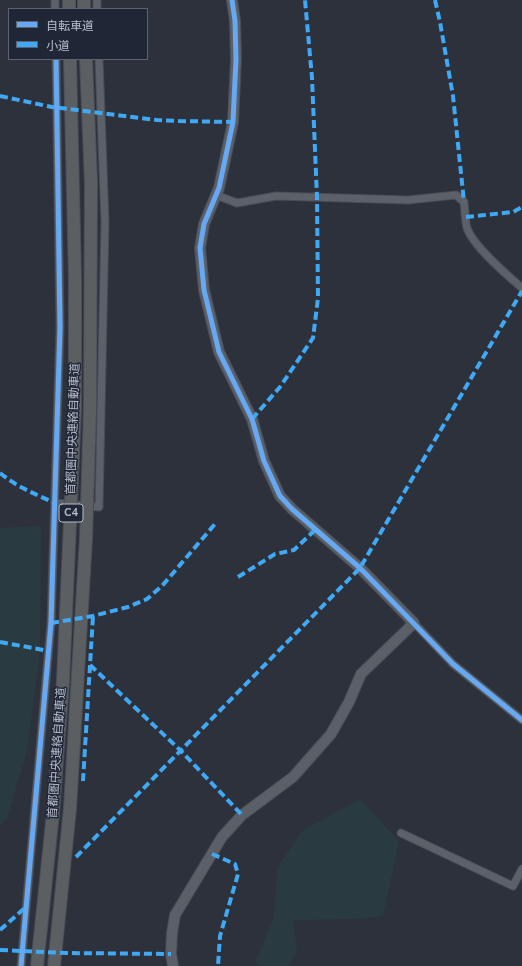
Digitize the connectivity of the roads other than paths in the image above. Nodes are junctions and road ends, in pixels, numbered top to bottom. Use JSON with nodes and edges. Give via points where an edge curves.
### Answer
{"nodes":[{"id":1,"x":232,"y":0,"type":"edge"},
{"id":2,"x":56,"y":60,"type":"edge"},
{"id":3,"x":70,"y":60,"type":"edge"},
{"id":4,"x":86,"y":60,"type":"edge"},
{"id":5,"x":99,"y":60,"type":"edge"},
{"id":6,"x":216,"y":195,"type":"junction"},
{"id":7,"x":522,"y":288,"type":"edge"},
{"id":8,"x":55,"y":502,"type":"junction"},
{"id":9,"x":414,"y":623,"type":"junction"},
{"id":10,"x":522,"y":720,"type":"edge"},
{"id":11,"x":401,"y":833,"type":"dead end"},
{"id":12,"x":522,"y":869,"type":"edge"},
{"id":13,"x":21,"y":966,"type":"edge"},
{"id":14,"x":37,"y":966,"type":"edge"},
{"id":15,"x":54,"y":966,"type":"edge"},
{"id":16,"x":173,"y":966,"type":"edge"}],
"edges":[{"from":1,"to":6,"type":"street","via":[[236,59],[233,122]]},
{"from":2,"to":8,"type":"street","via":[[60,327]]},
{"from":3,"to":14,"type":"highway","name":"首都圏中央連絡自動車道","number":"C4","bridge":true,"via":[[75,409],[62,688],[53,813]]},
{"from":4,"to":15,"type":"highway","name":"首都圏中央連絡自動車道","number":"C4","bridge":true,"via":[[91,183],[90,424],[86,538],[70,808]]},
{"from":5,"to":8,"type":"street","via":[[104,222],[99,506]]},
{"from":6,"to":7,"type":"street","via":[[237,203],[276,196],[408,200],[456,195],[464,202],[467,228],[479,247]]},
{"from":6,"to":9,"type":"street","via":[[204,224],[200,248],[204,290],[219,352],[252,419],[264,461],[276,489],[292,509],[360,568]]},
{"from":8,"to":13,"type":"street","via":[[49,651]]},
{"from":9,"to":10,"type":"street","via":[[453,664]]},
{"from":9,"to":16,"type":"street","via":[[361,674],[331,734],[293,777],[242,815],[222,837],[175,915],[171,954]]},
{"from":11,"to":12,"type":"street","via":[[513,886]]}]}
